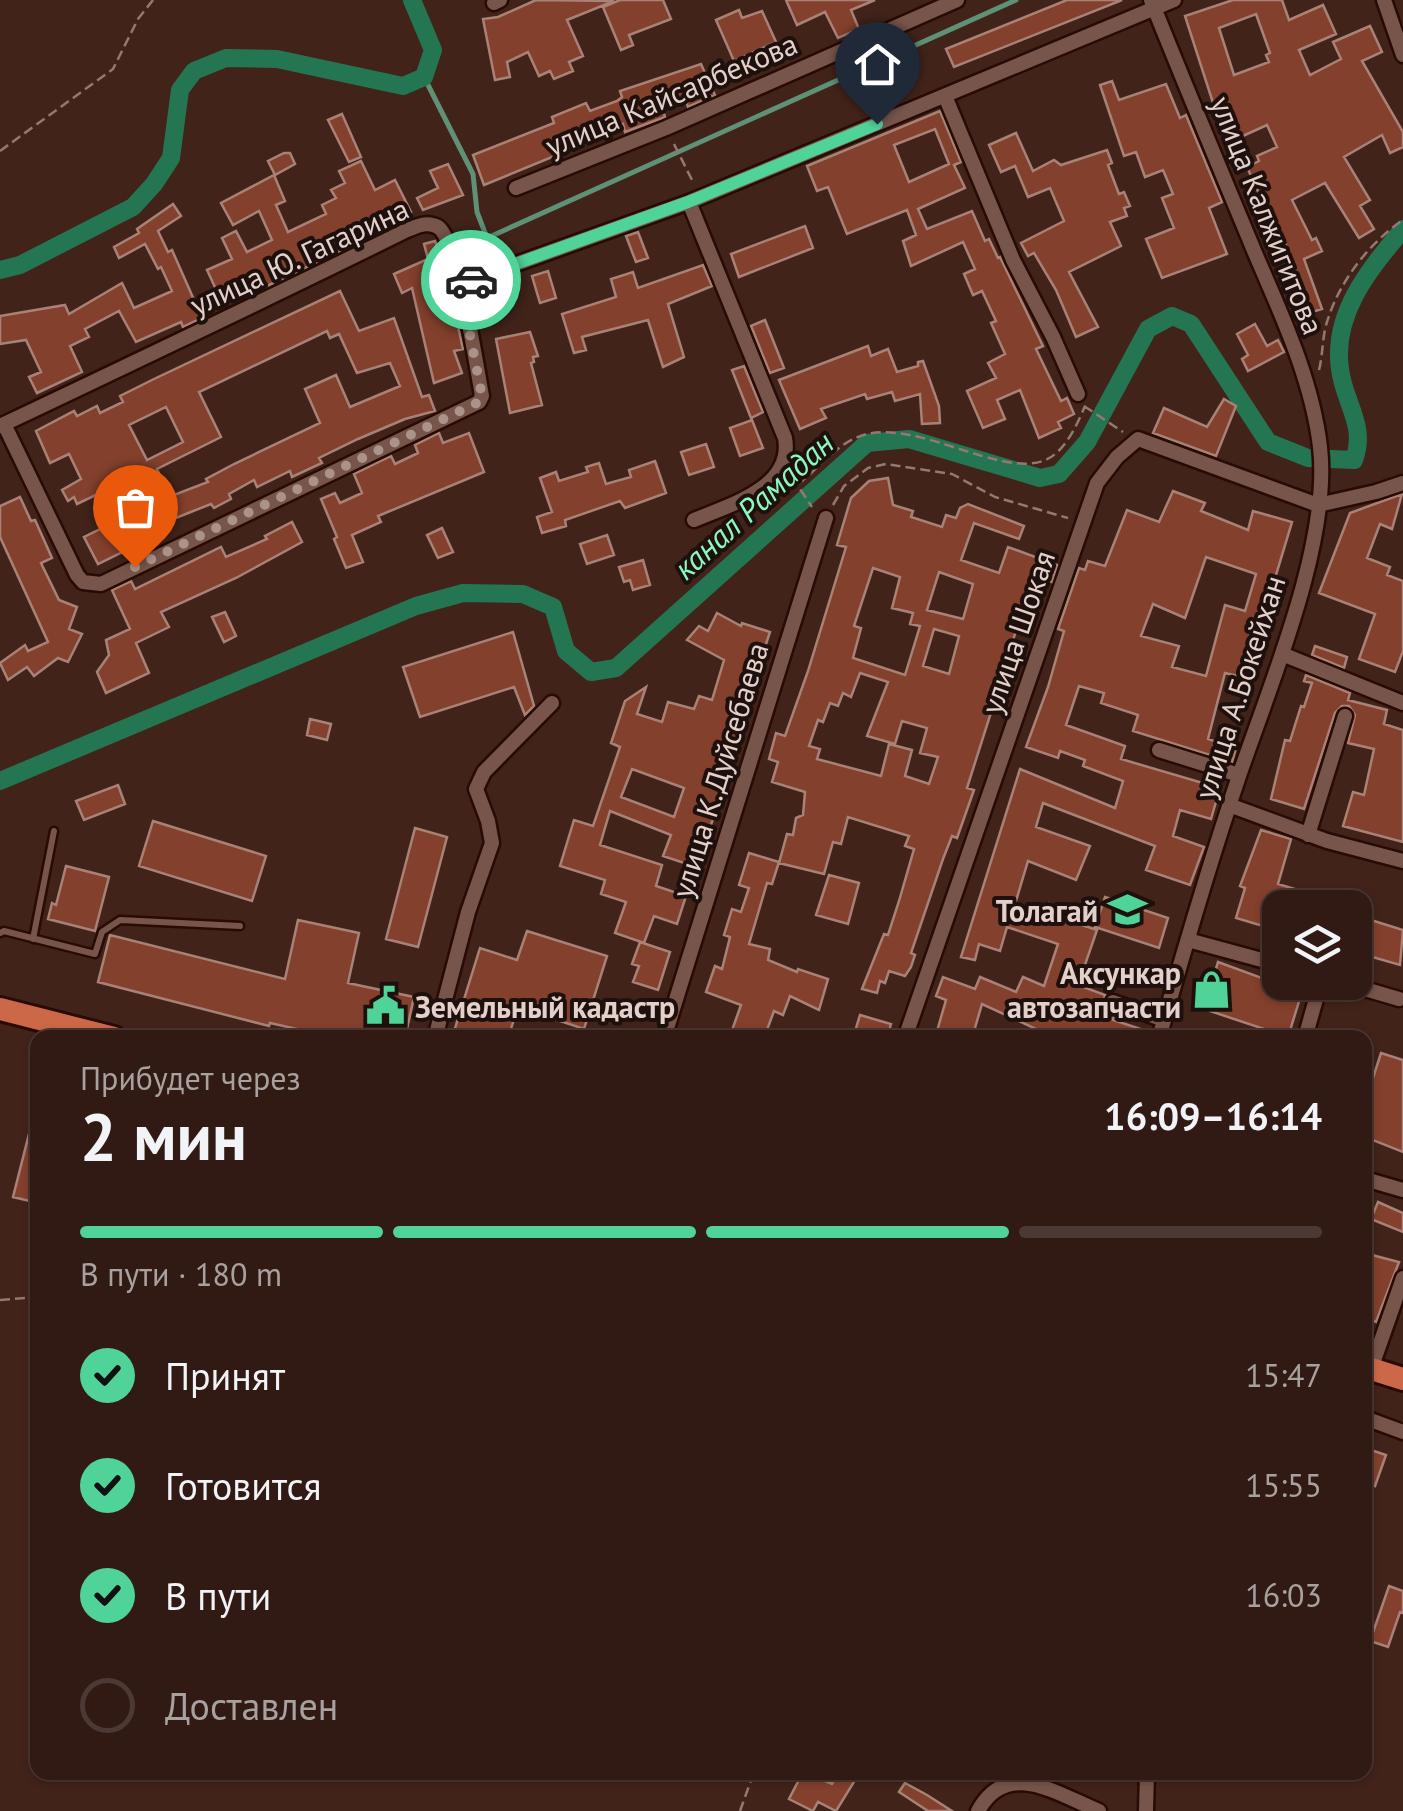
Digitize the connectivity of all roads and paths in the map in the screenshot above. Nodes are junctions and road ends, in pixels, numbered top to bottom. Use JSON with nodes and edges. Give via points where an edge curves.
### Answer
{"nodes":[{"id":1,"x":153,"y":0,"type":"edge"},
{"id":2,"x":958,"y":0,"type":"edge"},
{"id":3,"x":1174,"y":0,"type":"edge"},
{"id":4,"x":1384,"y":0,"type":"edge"},
{"id":5,"x":1153,"y":4,"type":"edge"},
{"id":6,"x":1403,"y":55,"type":"edge"},
{"id":7,"x":945,"y":96,"type":"junction"},
{"id":8,"x":675,"y":145,"type":"dead end"},
{"id":9,"x":0,"y":152,"type":"edge"},
{"id":10,"x":516,"y":188,"type":"dead end"},
{"id":11,"x":694,"y":199,"type":"junction"},
{"id":12,"x":1403,"y":220,"type":"edge"},
{"id":13,"x":460,"y":284,"type":"junction"},
{"id":14,"x":1309,"y":390,"type":"junction"},
{"id":15,"x":1081,"y":400,"type":"junction"},
{"id":16,"x":2,"y":424,"type":"edge"},
{"id":17,"x":1138,"y":439,"type":"junction"},
{"id":18,"x":1320,"y":447,"type":"joint"},
{"id":19,"x":1403,"y":482,"type":"edge"},
{"id":20,"x":797,"y":485,"type":"dead end"},
{"id":21,"x":800,"y":492,"type":"dead end"},
{"id":22,"x":808,"y":504,"type":"dead end"},
{"id":23,"x":1318,"y":505,"type":"junction"},
{"id":24,"x":826,"y":518,"type":"joint"},
{"id":25,"x":694,"y":520,"type":"dead end"},
{"id":26,"x":1084,"y":522,"type":"junction"},
{"id":27,"x":1282,"y":654,"type":"junction"},
{"id":28,"x":552,"y":703,"type":"dead end"},
{"id":29,"x":1403,"y":703,"type":"edge"},
{"id":30,"x":1345,"y":716,"type":"dead end"},
{"id":31,"x":1159,"y":750,"type":"dead end"},
{"id":32,"x":1240,"y":775,"type":"junction"},
{"id":33,"x":1230,"y":805,"type":"junction"},
{"id":34,"x":54,"y":831,"type":"dead end"},
{"id":35,"x":1308,"y":834,"type":"junction"},
{"id":36,"x":1403,"y":861,"type":"edge"},
{"id":37,"x":240,"y":926,"type":"dead end"},
{"id":38,"x":0,"y":933,"type":"edge"},
{"id":39,"x":32,"y":939,"type":"junction"},
{"id":40,"x":1188,"y":940,"type":"junction"},
{"id":41,"x":1262,"y":960,"type":"edge"},
{"id":42,"x":1372,"y":991,"type":"edge"},
{"id":43,"x":1400,"y":999,"type":"dead end"},
{"id":44,"x":1316,"y":1000,"type":"edge"},
{"id":45,"x":1113,"y":1002,"type":"dead end"},
{"id":46,"x":0,"y":1009,"type":"edge"},
{"id":47,"x":1164,"y":1020,"type":"junction"},
{"id":48,"x":83,"y":1030,"type":"edge"},
{"id":49,"x":437,"y":1030,"type":"edge"},
{"id":50,"x":666,"y":1030,"type":"edge"},
{"id":51,"x":908,"y":1030,"type":"edge"},
{"id":52,"x":1161,"y":1030,"type":"edge"},
{"id":53,"x":1309,"y":1030,"type":"edge"},
{"id":54,"x":1372,"y":1181,"type":"edge"},
{"id":55,"x":1403,"y":1190,"type":"edge"},
{"id":56,"x":1403,"y":1278,"type":"edge"},
{"id":57,"x":30,"y":1298,"type":"edge"},
{"id":58,"x":0,"y":1300,"type":"edge"},
{"id":59,"x":1372,"y":1358,"type":"edge"},
{"id":60,"x":1372,"y":1369,"type":"edge"},
{"id":61,"x":1403,"y":1379,"type":"edge"},
{"id":62,"x":1372,"y":1421,"type":"edge"},
{"id":63,"x":1403,"y":1432,"type":"edge"},
{"id":64,"x":751,"y":1780,"type":"edge"},
{"id":65,"x":1146,"y":1780,"type":"edge"},
{"id":66,"x":740,"y":1811,"type":"edge"},
{"id":67,"x":978,"y":1811,"type":"edge"},
{"id":68,"x":1099,"y":1811,"type":"edge"},
{"id":69,"x":1146,"y":1811,"type":"edge"}],
"edges":[{"from":1,"to":9,"type":"path","via":[[112,68]]},
{"from":2,"to":10,"type":"street","name":"улица Кайсарбекова"},
{"from":3,"to":5,"type":"street"},
{"from":4,"to":6,"type":"street"},
{"from":5,"to":7,"type":"street"},
{"from":5,"to":14,"type":"street","name":"улица Калжигитова"},
{"from":7,"to":11,"type":"street"},
{"from":7,"to":15,"type":"street","via":[[1012,260]]},
{"from":8,"to":11,"type":"path"},
{"from":11,"to":13,"type":"street"},
{"from":11,"to":25,"type":"street","via":[[788,452],[784,466],[750,498]]},
{"from":12,"to":14,"type":"path","via":[[1366,251],[1342,290]]},
{"from":13,"to":16,"type":"street","name":"улица Ю. Гагарина","via":[[445,234],[424,224]]},
{"from":13,"to":16,"type":"street","name":"улица Ю. Гагарина","via":[[479,402],[101,584],[83,582],[77,574]]},
{"from":14,"to":18,"type":"street","name":"улица Калжигитова"},
{"from":15,"to":17,"type":"path"},
{"from":15,"to":20,"type":"path","via":[[1065,444],[1043,461],[1015,462],[896,431],[847,441]]},
{"from":17,"to":23,"type":"street"},
{"from":17,"to":26,"type":"street","name":"улица Шокая","via":[[1097,483]]},
{"from":18,"to":23,"type":"street","name":"улица А.Бокейхан"},
{"from":19,"to":23,"type":"street"},
{"from":21,"to":22,"type":"path"},
{"from":23,"to":27,"type":"street","name":"улица А.Бокейхан"},
{"from":24,"to":26,"type":"path","via":[[844,486],[886,464],[952,474],[995,497]]},
{"from":24,"to":50,"type":"street","name":"улица К.Дуйсебаева"},
{"from":26,"to":51,"type":"street","name":"улица Шокая"},
{"from":27,"to":29,"type":"street"},
{"from":27,"to":32,"type":"street","name":"улица А.Бокейхан"},
{"from":28,"to":49,"type":"street","via":[[484,772],[476,789],[492,843]]},
{"from":30,"to":35,"type":"street"},
{"from":31,"to":32,"type":"street"},
{"from":32,"to":33,"type":"street","name":"улица А.Бокейхан"},
{"from":33,"to":35,"type":"street"},
{"from":33,"to":40,"type":"street","name":"улица А.Бокейхан"},
{"from":34,"to":39,"type":"lane"},
{"from":35,"to":36,"type":"street"},
{"from":37,"to":39,"type":"lane","via":[[120,920],[102,932],[95,954]]},
{"from":38,"to":39,"type":"lane"},
{"from":40,"to":41,"type":"street"},
{"from":40,"to":47,"type":"street","name":"улица А.Бокейхан"},
{"from":42,"to":43,"type":"street"},
{"from":44,"to":53,"type":"street"},
{"from":45,"to":47,"type":"street"},
{"from":46,"to":48,"type":"highway"},
{"from":47,"to":52,"type":"street","name":"улица А.Бокейхан"},
{"from":54,"to":55,"type":"street"},
{"from":56,"to":59,"type":"street"},
{"from":57,"to":58,"type":"path"},
{"from":60,"to":61,"type":"highway"},
{"from":62,"to":63,"type":"street"},
{"from":64,"to":66,"type":"path"},
{"from":65,"to":69,"type":"street"},
{"from":67,"to":68,"type":"street","via":[[993,1790],[1026,1782]]}]}
